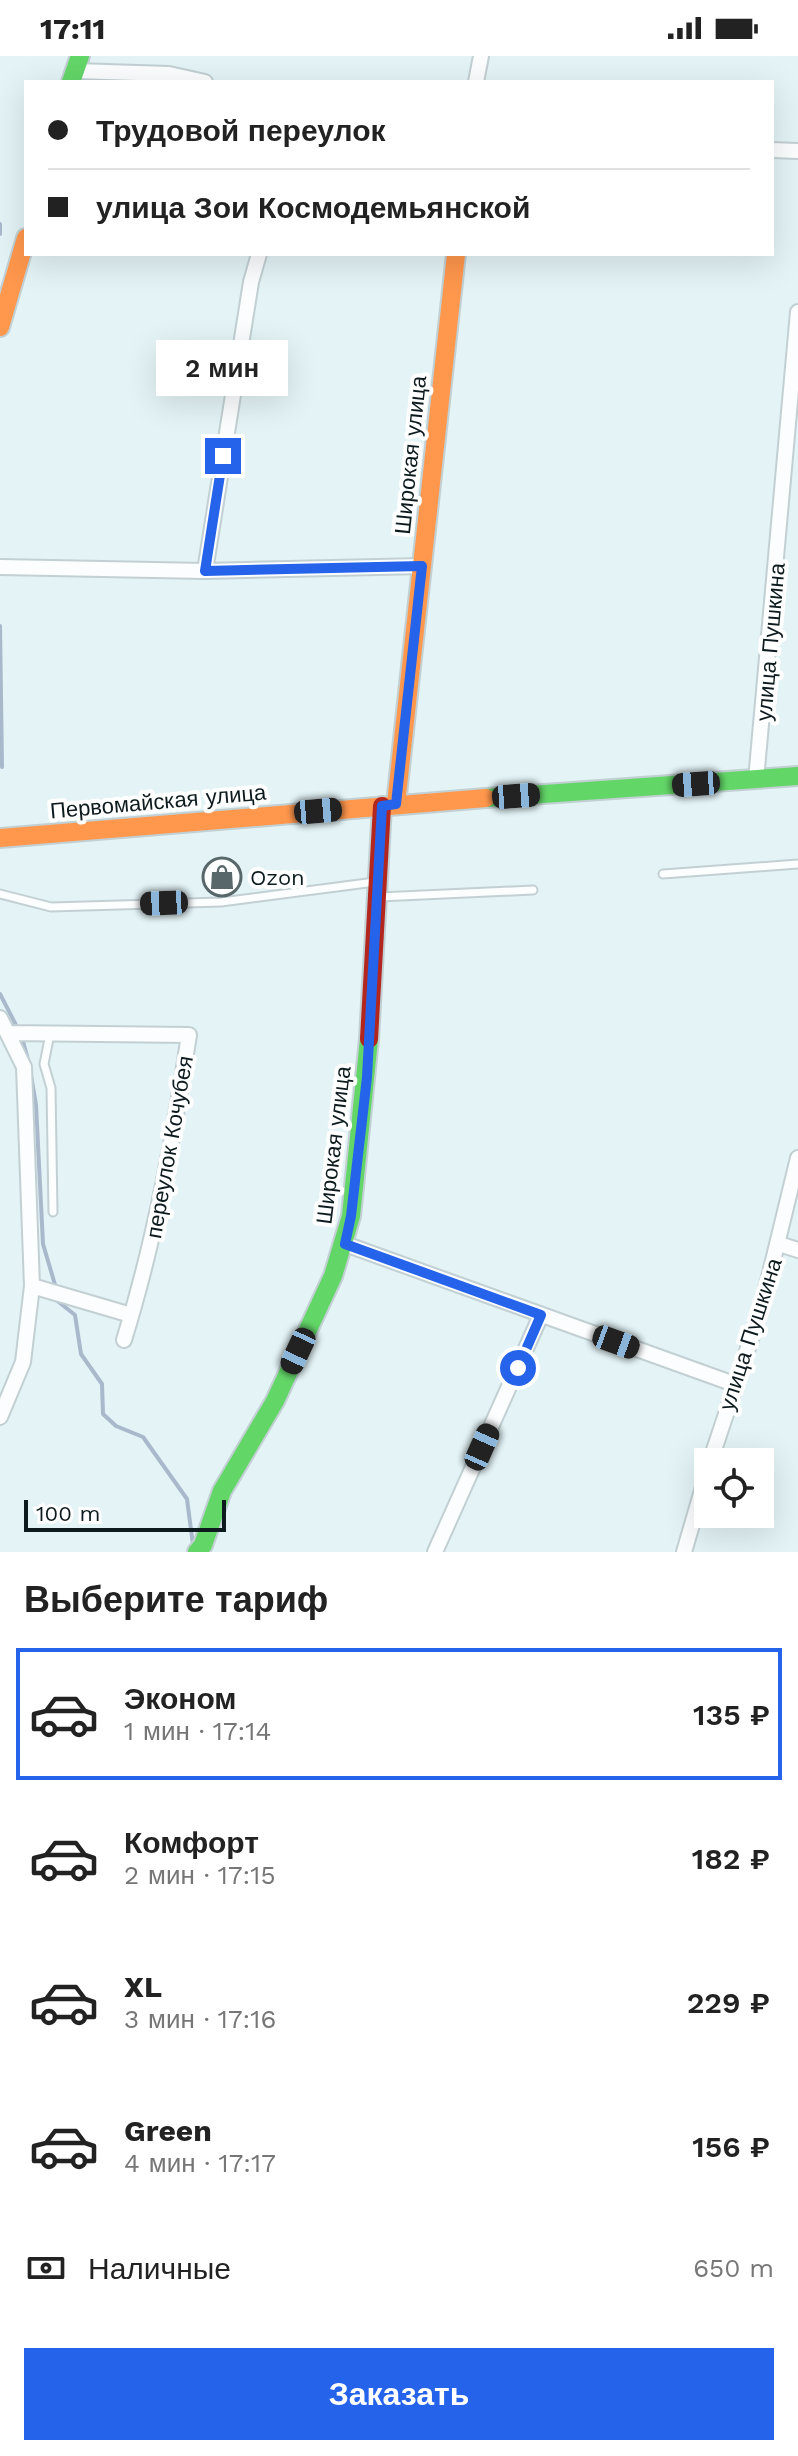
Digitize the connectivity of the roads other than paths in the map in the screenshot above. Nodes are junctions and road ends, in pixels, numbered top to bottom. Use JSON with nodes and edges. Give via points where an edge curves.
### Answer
{"nodes":[{"id":1,"x":481,"y":56,"type":"edge"},
{"id":2,"x":75,"y":70,"type":"edge"},
{"id":3,"x":196,"y":80,"type":"edge"},
{"id":4,"x":476,"y":80,"type":"edge"},
{"id":5,"x":774,"y":150,"type":"edge"},
{"id":6,"x":798,"y":151,"type":"edge"},
{"id":7,"x":24,"y":245,"type":"edge"},
{"id":8,"x":258,"y":256,"type":"edge"},
{"id":9,"x":456,"y":256,"type":"edge"},
{"id":10,"x":798,"y":312,"type":"edge"},
{"id":11,"x":0,"y":327,"type":"edge"},
{"id":12,"x":422,"y":566,"type":"junction"},
{"id":13,"x":0,"y":567,"type":"edge"},
{"id":14,"x":205,"y":571,"type":"junction"},
{"id":15,"x":798,"y":776,"type":"edge"},
{"id":16,"x":756,"y":780,"type":"junction"},
{"id":17,"x":389,"y":805,"type":"junction"},
{"id":18,"x":0,"y":838,"type":"edge"},
{"id":19,"x":798,"y":864,"type":"edge"},
{"id":20,"x":663,"y":874,"type":"dead end"},
{"id":21,"x":377,"y":889,"type":"junction"},
{"id":22,"x":533,"y":890,"type":"dead end"},
{"id":23,"x":0,"y":894,"type":"edge"},
{"id":24,"x":3,"y":1024,"type":"edge"},
{"id":25,"x":50,"y":1034,"type":"junction"},
{"id":26,"x":798,"y":1158,"type":"edge"},
{"id":27,"x":53,"y":1212,"type":"dead end"},
{"id":28,"x":345,"y":1244,"type":"junction"},
{"id":29,"x":779,"y":1244,"type":"junction"},
{"id":30,"x":798,"y":1250,"type":"edge"},
{"id":31,"x":32,"y":1286,"type":"junction"},
{"id":32,"x":131,"y":1315,"type":"junction"},
{"id":33,"x":541,"y":1315,"type":"junction"},
{"id":34,"x":124,"y":1340,"type":"dead end"},
{"id":35,"x":734,"y":1384,"type":"junction"},
{"id":36,"x":0,"y":1417,"type":"edge"},
{"id":37,"x":714,"y":1448,"type":"edge"},
{"id":38,"x":694,"y":1518,"type":"edge"},
{"id":39,"x":197,"y":1552,"type":"edge"},
{"id":40,"x":435,"y":1552,"type":"edge"},
{"id":41,"x":684,"y":1552,"type":"edge"}],
"edges":[{"from":1,"to":4,"type":"street"},
{"from":2,"to":3,"type":"street"},
{"from":5,"to":6,"type":"street"},
{"from":7,"to":11,"type":"main road"},
{"from":8,"to":14,"type":"street"},
{"from":9,"to":12,"type":"main road","name":"Широкая улица"},
{"from":10,"to":16,"type":"street","name":"улица Пушкина"},
{"from":12,"to":14,"type":"street"},
{"from":12,"to":17,"type":"main road","name":"Широкая улица"},
{"from":13,"to":14,"type":"street"},
{"from":15,"to":16,"type":"main road","name":"Первомайская улица"},
{"from":16,"to":17,"type":"main road","name":"Первомайская улица"},
{"from":17,"to":18,"type":"main road","name":"Первомайская улица"},
{"from":17,"to":21,"type":"main road","name":"Широкая улица"},
{"from":19,"to":20,"type":"lane"},
{"from":21,"to":22,"type":"lane"},
{"from":21,"to":23,"type":"lane","via":[[51,907]]},
{"from":21,"to":28,"type":"main road","name":"Широкая улица","via":[[367,1077]]},
{"from":24,"to":25,"type":"street","name":"переулок Кочубея"},
{"from":24,"to":31,"type":"street","name":"переулок Кочубея","via":[[24,1067]]},
{"from":25,"to":27,"type":"lane","via":[[44,1064],[51,1088]]},
{"from":25,"to":32,"type":"street","name":"переулок Кочубея","via":[[189,1035],[170,1156]]},
{"from":26,"to":29,"type":"street","name":"улица Пушкина"},
{"from":28,"to":33,"type":"street"},
{"from":28,"to":39,"type":"main road","name":"Широкая улица","via":[[275,1401],[222,1491]]},
{"from":29,"to":30,"type":"street"},
{"from":29,"to":35,"type":"street","name":"улица Пушкина"},
{"from":31,"to":32,"type":"street"},
{"from":31,"to":36,"type":"street","name":"переулок Кочубея","via":[[23,1362]]},
{"from":32,"to":34,"type":"street","name":"переулок Кочубея"},
{"from":33,"to":35,"type":"street"},
{"from":33,"to":40,"type":"street"},
{"from":35,"to":37,"type":"street","name":"улица Пушкина"},
{"from":38,"to":41,"type":"street"}]}
